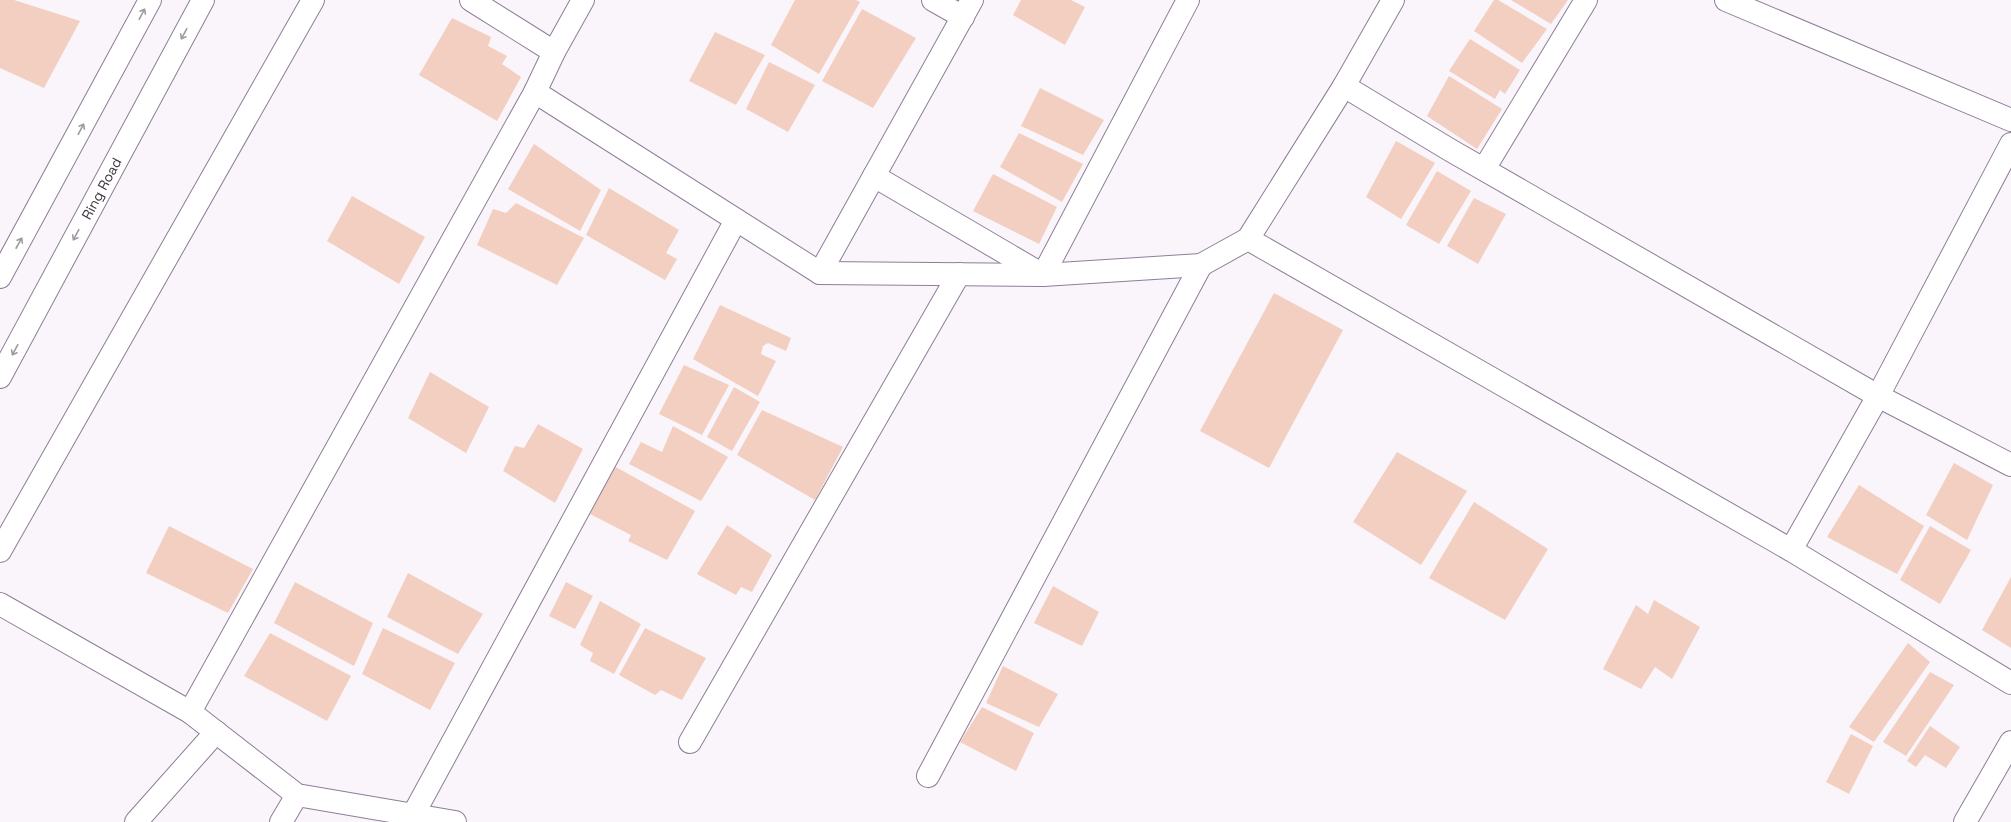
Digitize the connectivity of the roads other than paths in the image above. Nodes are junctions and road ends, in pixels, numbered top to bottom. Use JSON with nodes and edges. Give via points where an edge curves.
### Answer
{"nodes":[{"id":1,"x":150,"y":0,"type":"edge"},
{"id":2,"x":203,"y":0,"type":"edge"},
{"id":3,"x":313,"y":0,"type":"edge"},
{"id":4,"x":471,"y":0,"type":"edge"},
{"id":5,"x":583,"y":0,"type":"edge"},
{"id":6,"x":932,"y":0,"type":"edge"},
{"id":7,"x":1188,"y":0,"type":"edge"},
{"id":8,"x":1393,"y":0,"type":"edge"},
{"id":9,"x":1586,"y":0,"type":"edge"},
{"id":10,"x":1726,"y":0,"type":"edge"},
{"id":11,"x":968,"y":8,"type":"edge"},
{"id":12,"x":554,"y":52,"type":"junction"},
{"id":13,"x":1344,"y":86,"type":"junction"},
{"id":14,"x":535,"y":92,"type":"junction"},
{"id":15,"x":2011,"y":120,"type":"edge"},
{"id":16,"x":2011,"y":144,"type":"edge"},
{"id":17,"x":1484,"y":169,"type":"junction"},
{"id":18,"x":874,"y":176,"type":"junction"},
{"id":19,"x":736,"y":220,"type":"junction"},
{"id":20,"x":1248,"y":239,"type":"junction"},
{"id":21,"x":1201,"y":265,"type":"junction"},
{"id":22,"x":820,"y":273,"type":"junction"},
{"id":23,"x":960,"y":274,"type":"junction"},
{"id":24,"x":1044,"y":275,"type":"junction"},
{"id":25,"x":0,"y":277,"type":"edge"},
{"id":26,"x":0,"y":377,"type":"edge"},
{"id":27,"x":1878,"y":396,"type":"junction"},
{"id":28,"x":2011,"y":465,"type":"edge"},
{"id":29,"x":0,"y":550,"type":"edge"},
{"id":30,"x":1791,"y":550,"type":"junction"},
{"id":31,"x":0,"y":604,"type":"edge"},
{"id":32,"x":2011,"y":683,"type":"edge"},
{"id":33,"x":190,"y":712,"type":"junction"},
{"id":34,"x":216,"y":732,"type":"junction"},
{"id":35,"x":690,"y":742,"type":"dead end"},
{"id":36,"x":2011,"y":742,"type":"edge"},
{"id":37,"x":928,"y":776,"type":"dead end"},
{"id":38,"x":297,"y":795,"type":"junction"},
{"id":39,"x":413,"y":815,"type":"junction"},
{"id":40,"x":136,"y":822,"type":"edge"},
{"id":41,"x":281,"y":822,"type":"edge"},
{"id":42,"x":455,"y":822,"type":"edge"},
{"id":43,"x":1965,"y":822,"type":"edge"}],
"edges":[{"from":25,"to":1,"type":"main road","one_way":true},
{"from":2,"to":26,"type":"main road","name":"Ring Road","one_way":true},
{"from":3,"to":29,"type":"main road"},
{"from":4,"to":12,"type":"main road"},
{"from":5,"to":12,"type":"main road"},
{"from":6,"to":11,"type":"main road"},
{"from":7,"to":24,"type":"main road"},
{"from":8,"to":13,"type":"main road"},
{"from":9,"to":17,"type":"main road"},
{"from":10,"to":15,"type":"main road"},
{"from":11,"to":18,"type":"main road"},
{"from":12,"to":14,"type":"main road"},
{"from":13,"to":17,"type":"main road"},
{"from":13,"to":20,"type":"main road"},
{"from":14,"to":19,"type":"main road"},
{"from":14,"to":33,"type":"main road"},
{"from":16,"to":27,"type":"main road"},
{"from":17,"to":27,"type":"main road"},
{"from":18,"to":22,"type":"main road"},
{"from":18,"to":24,"type":"main road"},
{"from":19,"to":22,"type":"main road"},
{"from":19,"to":39,"type":"main road"},
{"from":20,"to":21,"type":"main road"},
{"from":20,"to":30,"type":"main road"},
{"from":21,"to":24,"type":"main road"},
{"from":21,"to":37,"type":"main road"},
{"from":22,"to":23,"type":"main road"},
{"from":23,"to":24,"type":"main road"},
{"from":23,"to":35,"type":"main road"},
{"from":27,"to":28,"type":"main road"},
{"from":27,"to":30,"type":"main road"},
{"from":30,"to":32,"type":"main road"},
{"from":31,"to":33,"type":"main road"},
{"from":33,"to":34,"type":"main road"},
{"from":34,"to":38,"type":"main road"},
{"from":34,"to":40,"type":"main road"},
{"from":36,"to":43,"type":"main road"},
{"from":38,"to":39,"type":"main road"},
{"from":38,"to":41,"type":"main road"},
{"from":39,"to":42,"type":"main road"}]}
